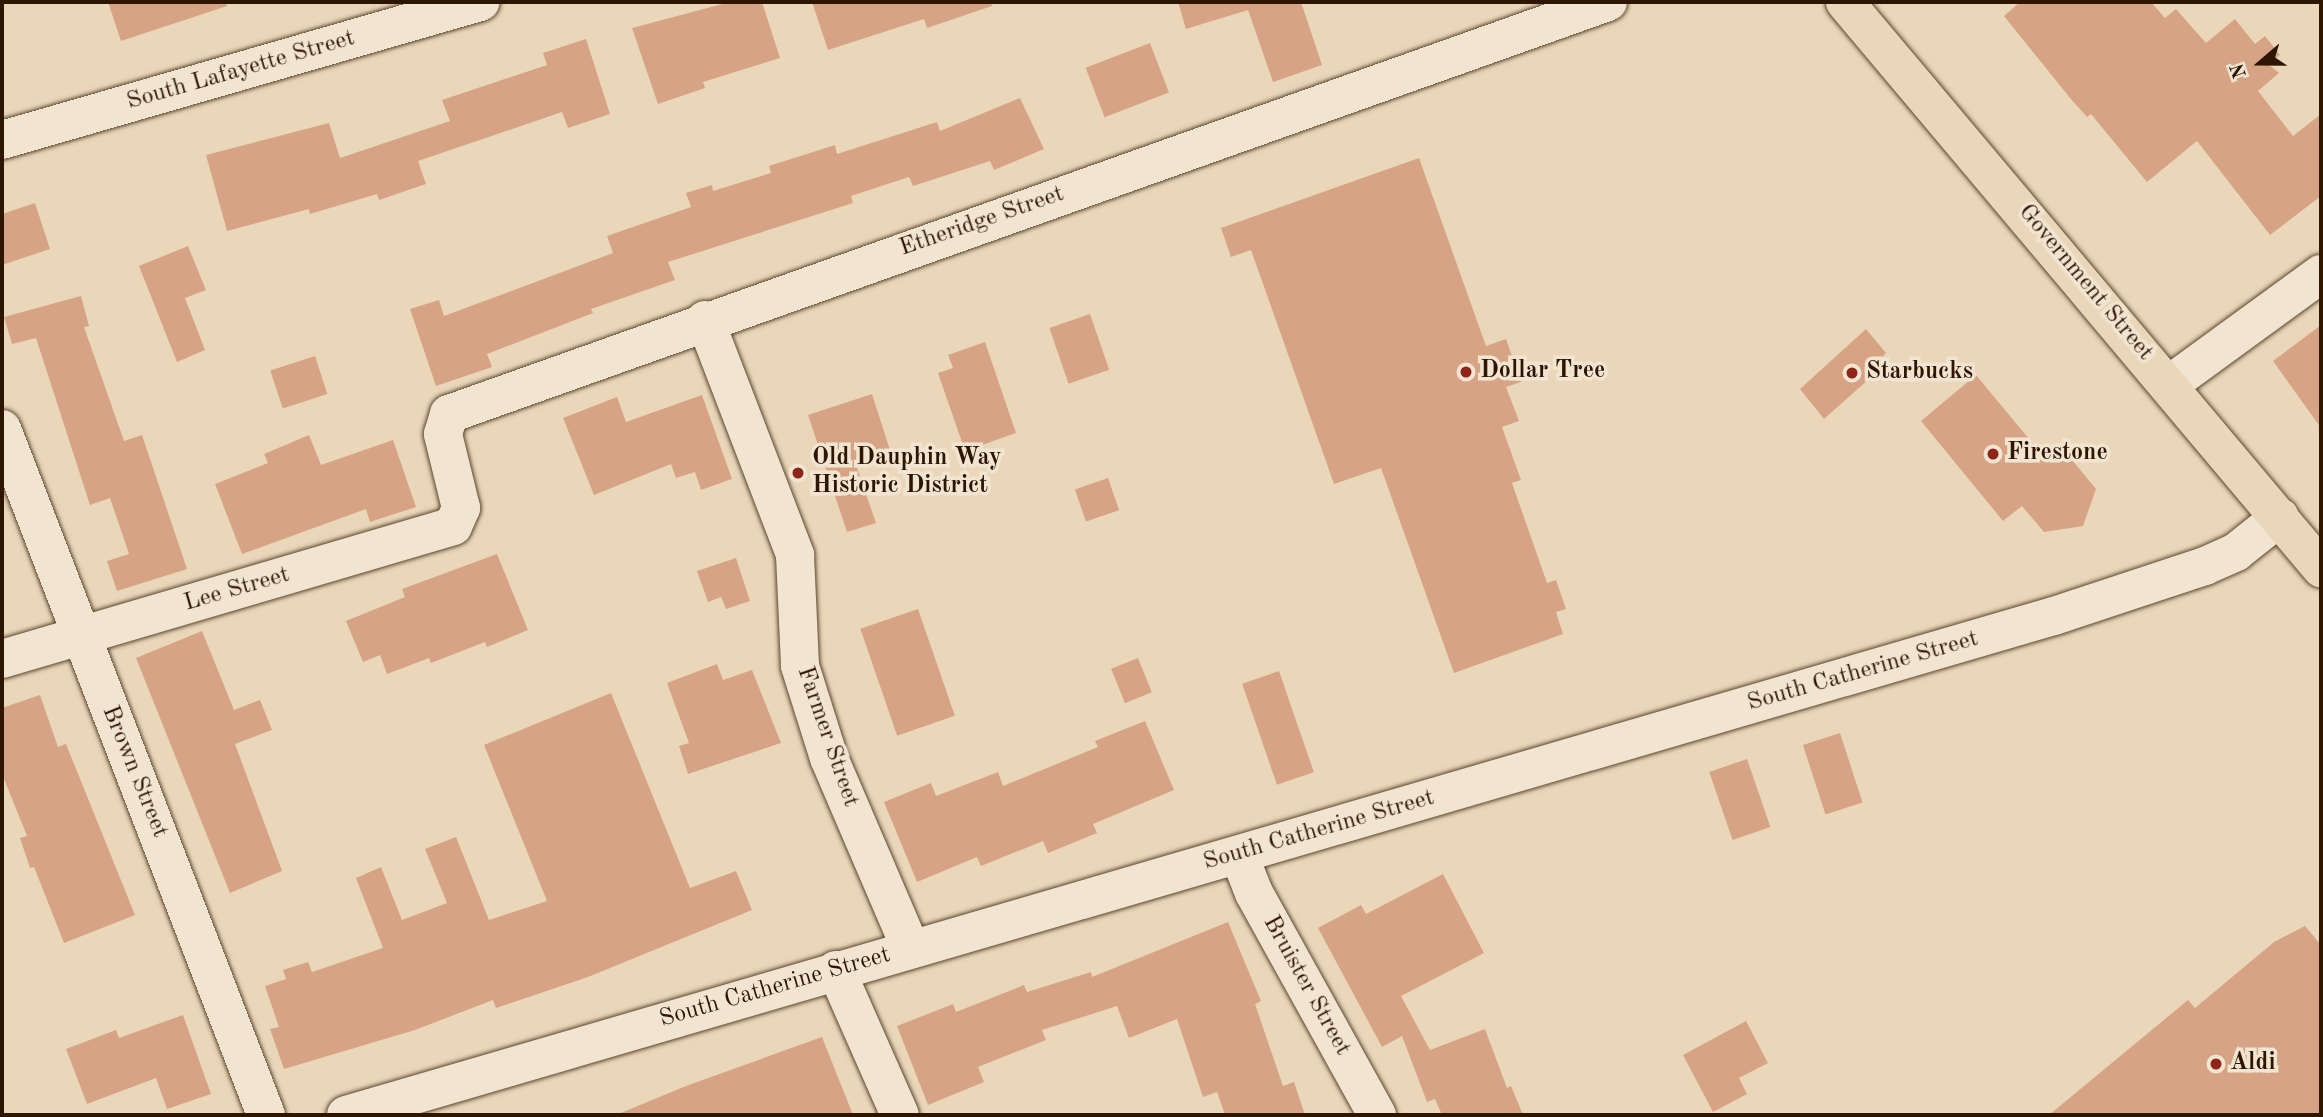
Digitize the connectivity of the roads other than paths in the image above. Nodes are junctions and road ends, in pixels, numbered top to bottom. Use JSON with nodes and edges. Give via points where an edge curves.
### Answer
{"nodes":[{"id":1,"x":480,"y":2,"type":"edge"},
{"id":2,"x":1608,"y":2,"type":"edge"},
{"id":3,"x":1845,"y":2,"type":"edge"},
{"id":4,"x":2,"y":140,"type":"edge"},
{"id":5,"x":2321,"y":274,"type":"edge"},
{"id":6,"x":705,"y":320,"type":"junction"},
{"id":7,"x":2170,"y":384,"type":"junction"},
{"id":8,"x":2,"y":429,"type":"edge"},
{"id":9,"x":461,"y":508,"type":"joint"},
{"id":10,"x":2280,"y":517,"type":"junction"},
{"id":11,"x":2321,"y":568,"type":"edge"},
{"id":12,"x":80,"y":636,"type":"junction"},
{"id":13,"x":2,"y":659,"type":"edge"},
{"id":14,"x":1238,"y":855,"type":"junction"},
{"id":15,"x":911,"y":949,"type":"junction"},
{"id":16,"x":836,"y":970,"type":"junction"},
{"id":17,"x":266,"y":1115,"type":"edge"},
{"id":18,"x":346,"y":1115,"type":"edge"},
{"id":19,"x":900,"y":1115,"type":"edge"},
{"id":20,"x":1377,"y":1115,"type":"edge"}],
"edges":[{"from":1,"to":4,"type":"street","name":"South Lafayette Street"},
{"from":2,"to":6,"type":"street","name":"Etheridge Street"},
{"from":3,"to":7,"type":"main road","name":"Government Street"},
{"from":5,"to":7,"type":"street"},
{"from":6,"to":9,"type":"street","name":"Etheridge Street","via":[[449,414],[443,433]]},
{"from":6,"to":15,"type":"street","name":"Farmer Street","via":[[795,555],[800,666],[829,758]]},
{"from":7,"to":10,"type":"main road","name":"Government Street"},
{"from":8,"to":12,"type":"street","name":"Brown Street"},
{"from":9,"to":12,"type":"street","name":"Lee Street","via":[[453,526]]},
{"from":10,"to":11,"type":"main road","name":"Government Street"},
{"from":10,"to":14,"type":"street","name":"South Catherine Street","via":[[2236,552],[2205,566],[2054,616]]},
{"from":12,"to":13,"type":"street","name":"Lee Street"},
{"from":12,"to":17,"type":"street","name":"Brown Street"},
{"from":14,"to":15,"type":"street","name":"South Catherine Street"},
{"from":14,"to":20,"type":"street","name":"Bruister Street","via":[[1254,893]]},
{"from":15,"to":16,"type":"street","name":"South Catherine Street"},
{"from":16,"to":18,"type":"street","name":"South Catherine Street"},
{"from":16,"to":19,"type":"street"}]}
